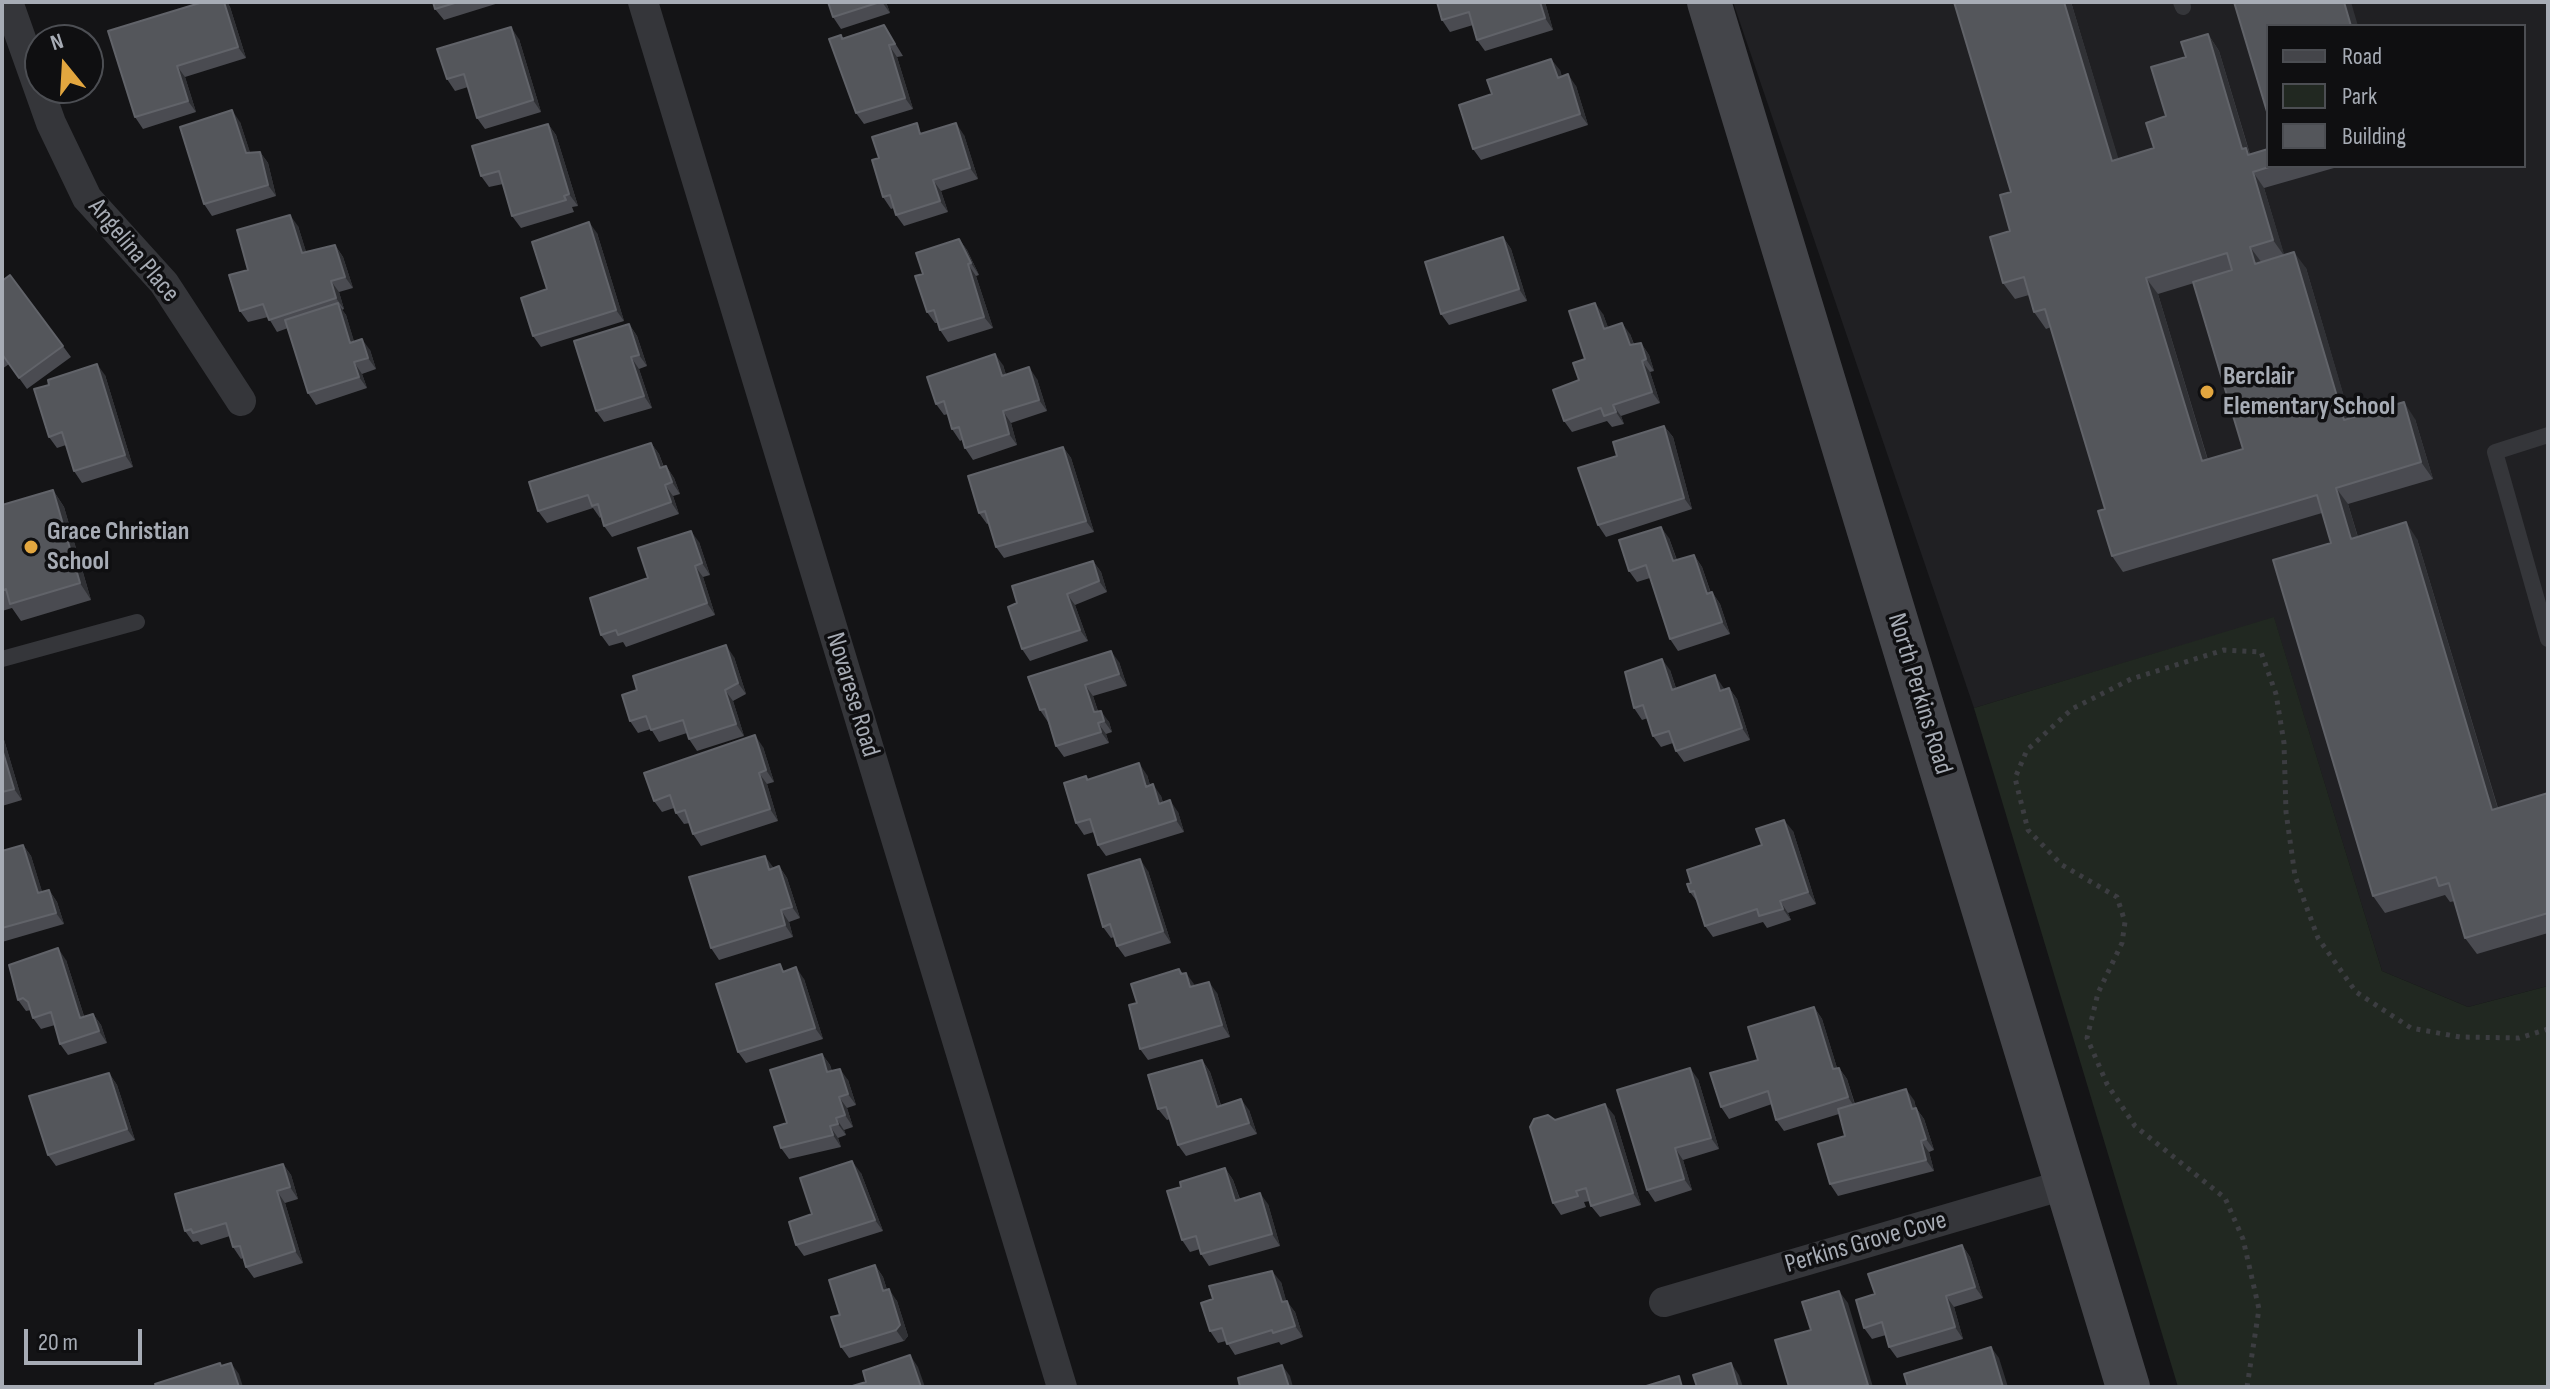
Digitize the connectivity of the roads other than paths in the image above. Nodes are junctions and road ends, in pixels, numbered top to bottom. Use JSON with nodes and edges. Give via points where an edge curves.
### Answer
{"nodes":[{"id":1,"x":8,"y":2,"type":"edge"},
{"id":2,"x":643,"y":2,"type":"edge"},
{"id":3,"x":1709,"y":2,"type":"edge"},
{"id":4,"x":241,"y":401,"type":"dead end"},
{"id":5,"x":2548,"y":435,"type":"edge"},
{"id":6,"x":137,"y":622,"type":"dead end"},
{"id":7,"x":2548,"y":639,"type":"edge"},
{"id":8,"x":2,"y":659,"type":"edge"},
{"id":9,"x":2067,"y":1184,"type":"junction"},
{"id":10,"x":1664,"y":1302,"type":"dead end"},
{"id":11,"x":1062,"y":1387,"type":"edge"},
{"id":12,"x":2128,"y":1387,"type":"edge"}],
"edges":[{"from":1,"to":4,"type":"street","name":"Angelina Place","via":[[51,123],[87,198],[164,283]]},
{"from":2,"to":11,"type":"street","name":"Novarese Road"},
{"from":3,"to":9,"type":"street","name":"North Perkins Road"},
{"from":5,"to":7,"type":"lane","via":[[2495,452]]},
{"from":6,"to":8,"type":"lane"},
{"from":9,"to":10,"type":"street","name":"Perkins Grove Cove"},
{"from":9,"to":12,"type":"street","name":"North Perkins Road"}]}
